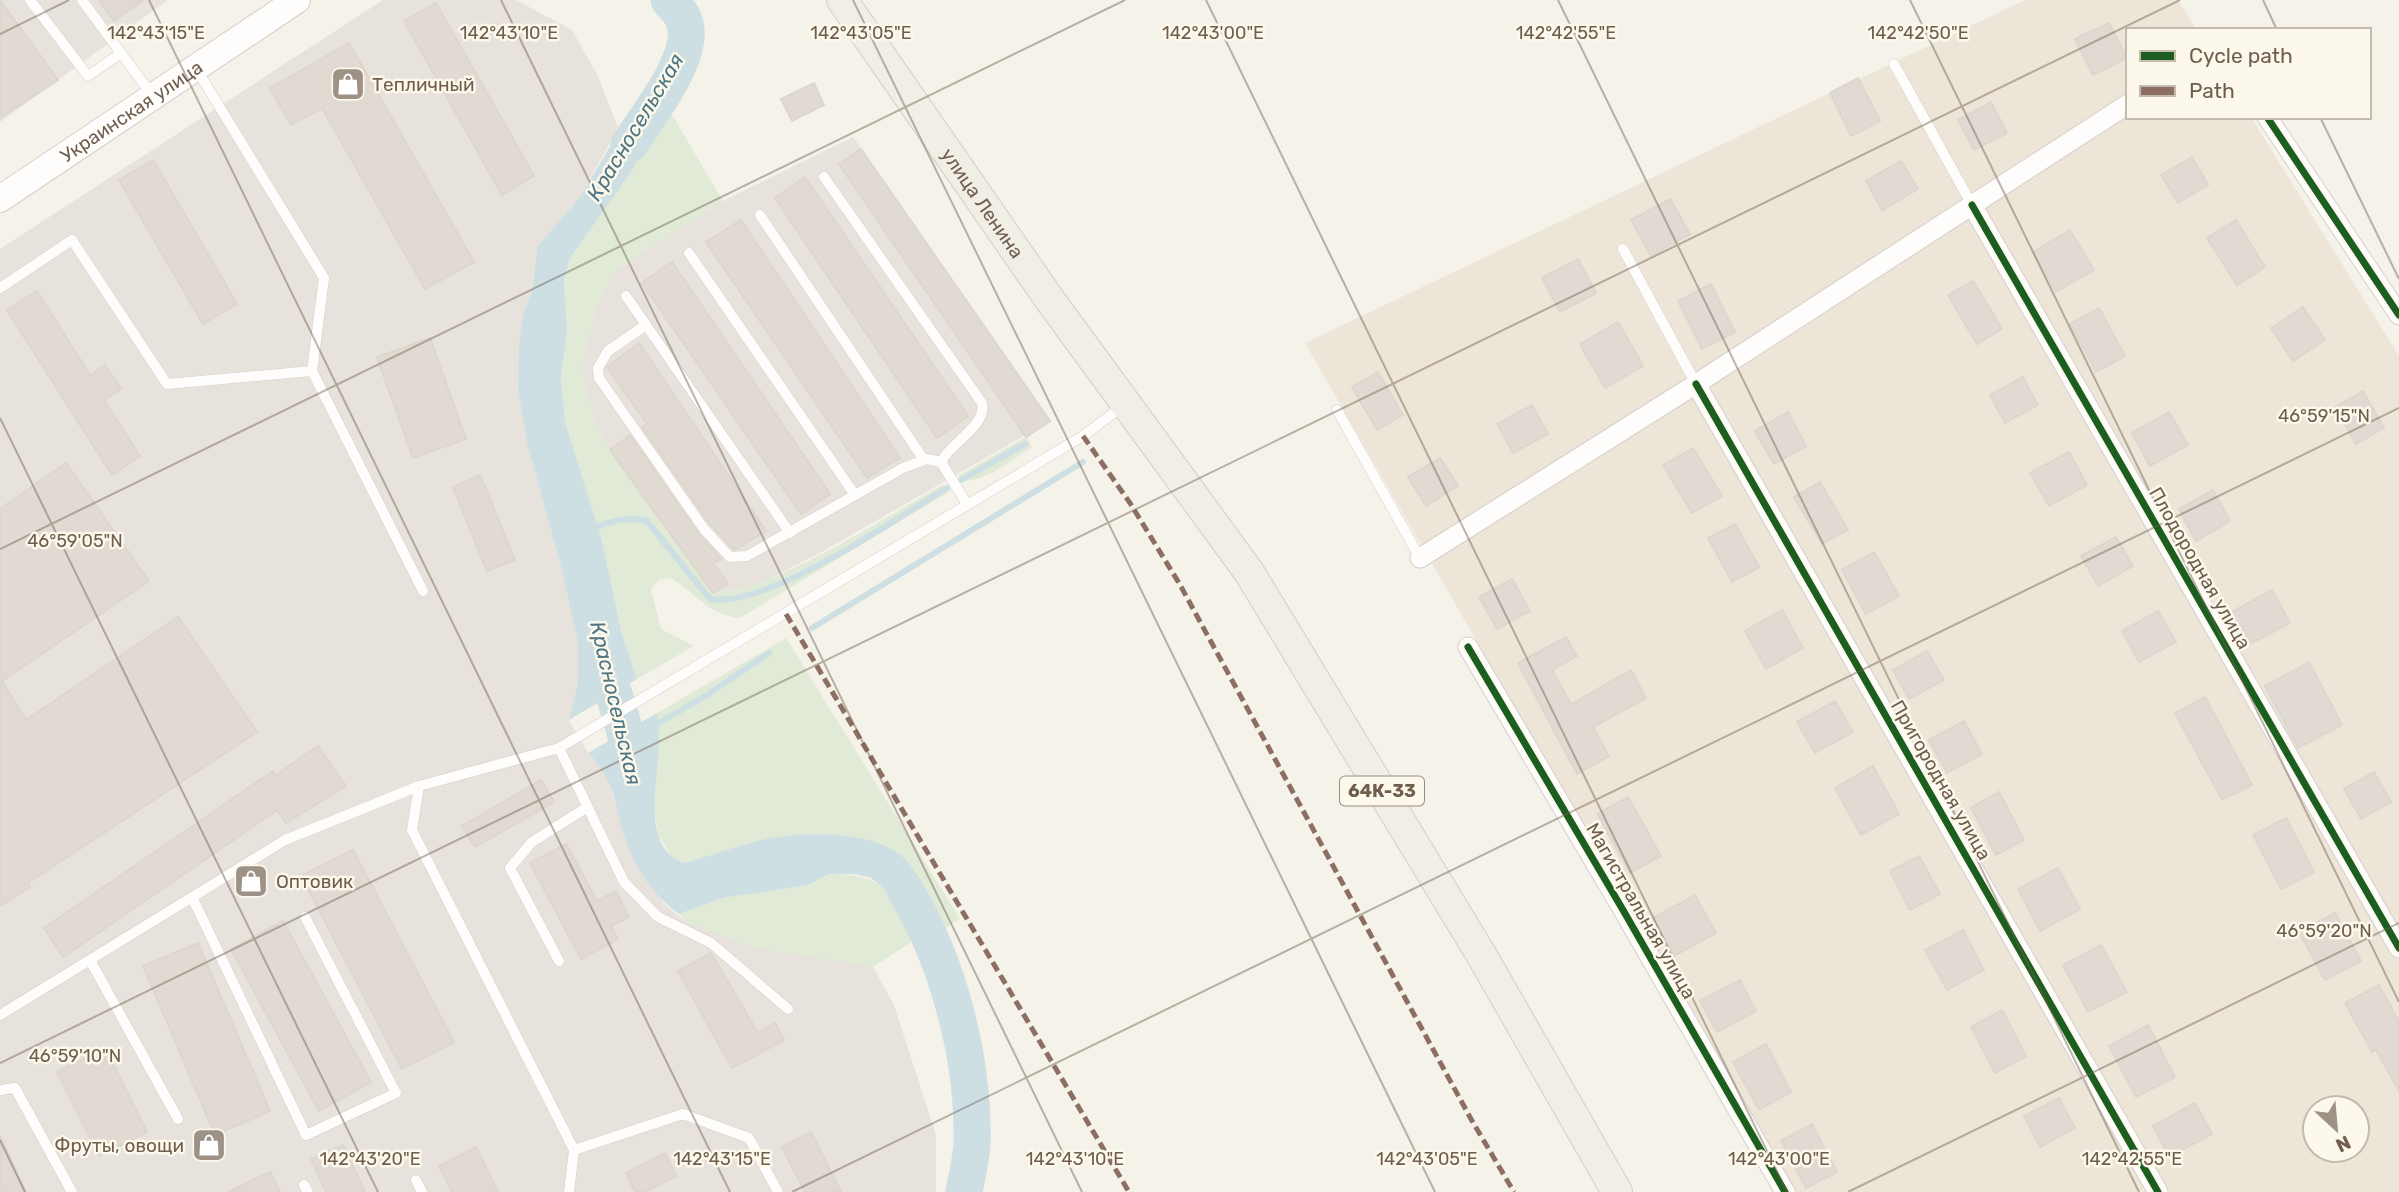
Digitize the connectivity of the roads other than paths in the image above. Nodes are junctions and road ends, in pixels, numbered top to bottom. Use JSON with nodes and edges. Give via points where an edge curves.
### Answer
{"nodes":[{"id":1,"x":30,"y":0,"type":"edge"},
{"id":2,"x":82,"y":0,"type":"edge"},
{"id":3,"x":849,"y":3,"type":"edge"},
{"id":4,"x":282,"y":8,"type":"edge"},
{"id":5,"x":121,"y":53,"type":"junction"},
{"id":6,"x":1894,"y":64,"type":"dead end"},
{"id":7,"x":197,"y":69,"type":"junction"},
{"id":8,"x":154,"y":98,"type":"junction"},
{"id":9,"x":2126,"y":105,"type":"edge"},
{"id":10,"x":2268,"y":119,"type":"edge"},
{"id":11,"x":824,"y":177,"type":"dead end"},
{"id":12,"x":0,"y":199,"type":"edge"},
{"id":13,"x":1972,"y":205,"type":"junction"},
{"id":14,"x":760,"y":215,"type":"dead end"},
{"id":15,"x":1623,"y":249,"type":"dead end"},
{"id":16,"x":689,"y":254,"type":"dead end"},
{"id":17,"x":0,"y":288,"type":"edge"},
{"id":18,"x":626,"y":296,"type":"dead end"},
{"id":19,"x":2399,"y":315,"type":"edge"},
{"id":20,"x":646,"y":325,"type":"junction"},
{"id":21,"x":312,"y":371,"type":"junction"},
{"id":22,"x":1696,"y":384,"type":"junction"},
{"id":23,"x":1127,"y":402,"type":"junction"},
{"id":24,"x":1337,"y":410,"type":"dead end"},
{"id":25,"x":924,"y":460,"type":"junction"},
{"id":26,"x":941,"y":462,"type":"junction"},
{"id":27,"x":855,"y":495,"type":"junction"},
{"id":28,"x":967,"y":504,"type":"junction"},
{"id":29,"x":790,"y":533,"type":"junction"},
{"id":30,"x":1419,"y":558,"type":"joint"},
{"id":31,"x":423,"y":591,"type":"dead end"},
{"id":32,"x":1468,"y":647,"type":"dead end"},
{"id":33,"x":559,"y":748,"type":"junction"},
{"id":34,"x":419,"y":786,"type":"junction"},
{"id":35,"x":586,"y":808,"type":"junction"},
{"id":36,"x":192,"y":897,"type":"junction"},
{"id":37,"x":305,"y":917,"type":"dead end"},
{"id":38,"x":2399,"y":948,"type":"edge"},
{"id":39,"x":90,"y":960,"type":"junction"},
{"id":40,"x":559,"y":961,"type":"dead end"},
{"id":41,"x":788,"y":1009,"type":"dead end"},
{"id":42,"x":0,"y":1015,"type":"edge"},
{"id":43,"x":0,"y":1090,"type":"edge"},
{"id":44,"x":178,"y":1119,"type":"dead end"},
{"id":45,"x":574,"y":1150,"type":"junction"},
{"id":46,"x":416,"y":1180,"type":"dead end"},
{"id":47,"x":72,"y":1192,"type":"edge"},
{"id":48,"x":422,"y":1192,"type":"edge"},
{"id":49,"x":570,"y":1192,"type":"edge"},
{"id":50,"x":778,"y":1192,"type":"edge"},
{"id":51,"x":1616,"y":1192,"type":"edge"},
{"id":52,"x":1785,"y":1192,"type":"edge"},
{"id":53,"x":2158,"y":1192,"type":"edge"}],
"edges":[{"from":1,"to":5,"type":"lane","via":[[88,76]]},
{"from":2,"to":5,"type":"lane"},
{"from":3,"to":23,"type":"main road","name":"улица Ленина","via":[[1050,300]]},
{"from":4,"to":7,"type":"main road","name":"Украинская улица"},
{"from":5,"to":8,"type":"lane"},
{"from":6,"to":13,"type":"lane"},
{"from":7,"to":8,"type":"main road","name":"Украинская улица"},
{"from":7,"to":21,"type":"lane","via":[[324,278]]},
{"from":8,"to":12,"type":"main road","name":"Украинская улица"},
{"from":9,"to":13,"type":"street"},
{"from":10,"to":19,"type":"street"},
{"from":11,"to":26,"type":"lane","via":[[982,403],[979,421]]},
{"from":13,"to":22,"type":"street"},
{"from":13,"to":38,"type":"street","name":"Плодородная улица"},
{"from":14,"to":25,"type":"lane"},
{"from":15,"to":22,"type":"lane"},
{"from":16,"to":27,"type":"lane"},
{"from":17,"to":21,"type":"lane","via":[[72,240],[167,384]]},
{"from":18,"to":20,"type":"lane"},
{"from":20,"to":29,"type":"lane"},
{"from":20,"to":29,"type":"lane","via":[[600,359],[600,379],[607,391],[723,553],[747,556]]},
{"from":21,"to":31,"type":"lane"},
{"from":22,"to":30,"type":"street"},
{"from":22,"to":53,"type":"street","name":"Пригородная улица"},
{"from":23,"to":28,"type":"lane","via":[[1083,436]]},
{"from":23,"to":51,"type":"main road","number":"64К-33","via":[[1249,572],[1482,956]]},
{"from":24,"to":30,"type":"lane"},
{"from":25,"to":26,"type":"lane"},
{"from":25,"to":27,"type":"lane"},
{"from":26,"to":28,"type":"lane"},
{"from":27,"to":29,"type":"lane"},
{"from":28,"to":33,"type":"lane"},
{"from":32,"to":52,"type":"street","name":"Магистральная улица"},
{"from":33,"to":34,"type":"lane"},
{"from":33,"to":35,"type":"lane"},
{"from":34,"to":36,"type":"lane","via":[[285,840]]},
{"from":34,"to":45,"type":"lane","via":[[412,830]]},
{"from":35,"to":40,"type":"lane","via":[[531,842],[510,868]]},
{"from":35,"to":41,"type":"lane","via":[[624,882],[658,917],[711,943]]},
{"from":36,"to":37,"type":"lane","via":[[306,1135],[396,1093]]},
{"from":36,"to":39,"type":"lane"},
{"from":39,"to":42,"type":"lane"},
{"from":39,"to":44,"type":"lane"},
{"from":43,"to":47,"type":"lane","via":[[15,1088]]},
{"from":45,"to":49,"type":"lane"},
{"from":45,"to":50,"type":"lane","via":[[683,1114],[749,1138]]},
{"from":46,"to":48,"type":"lane"}]}
